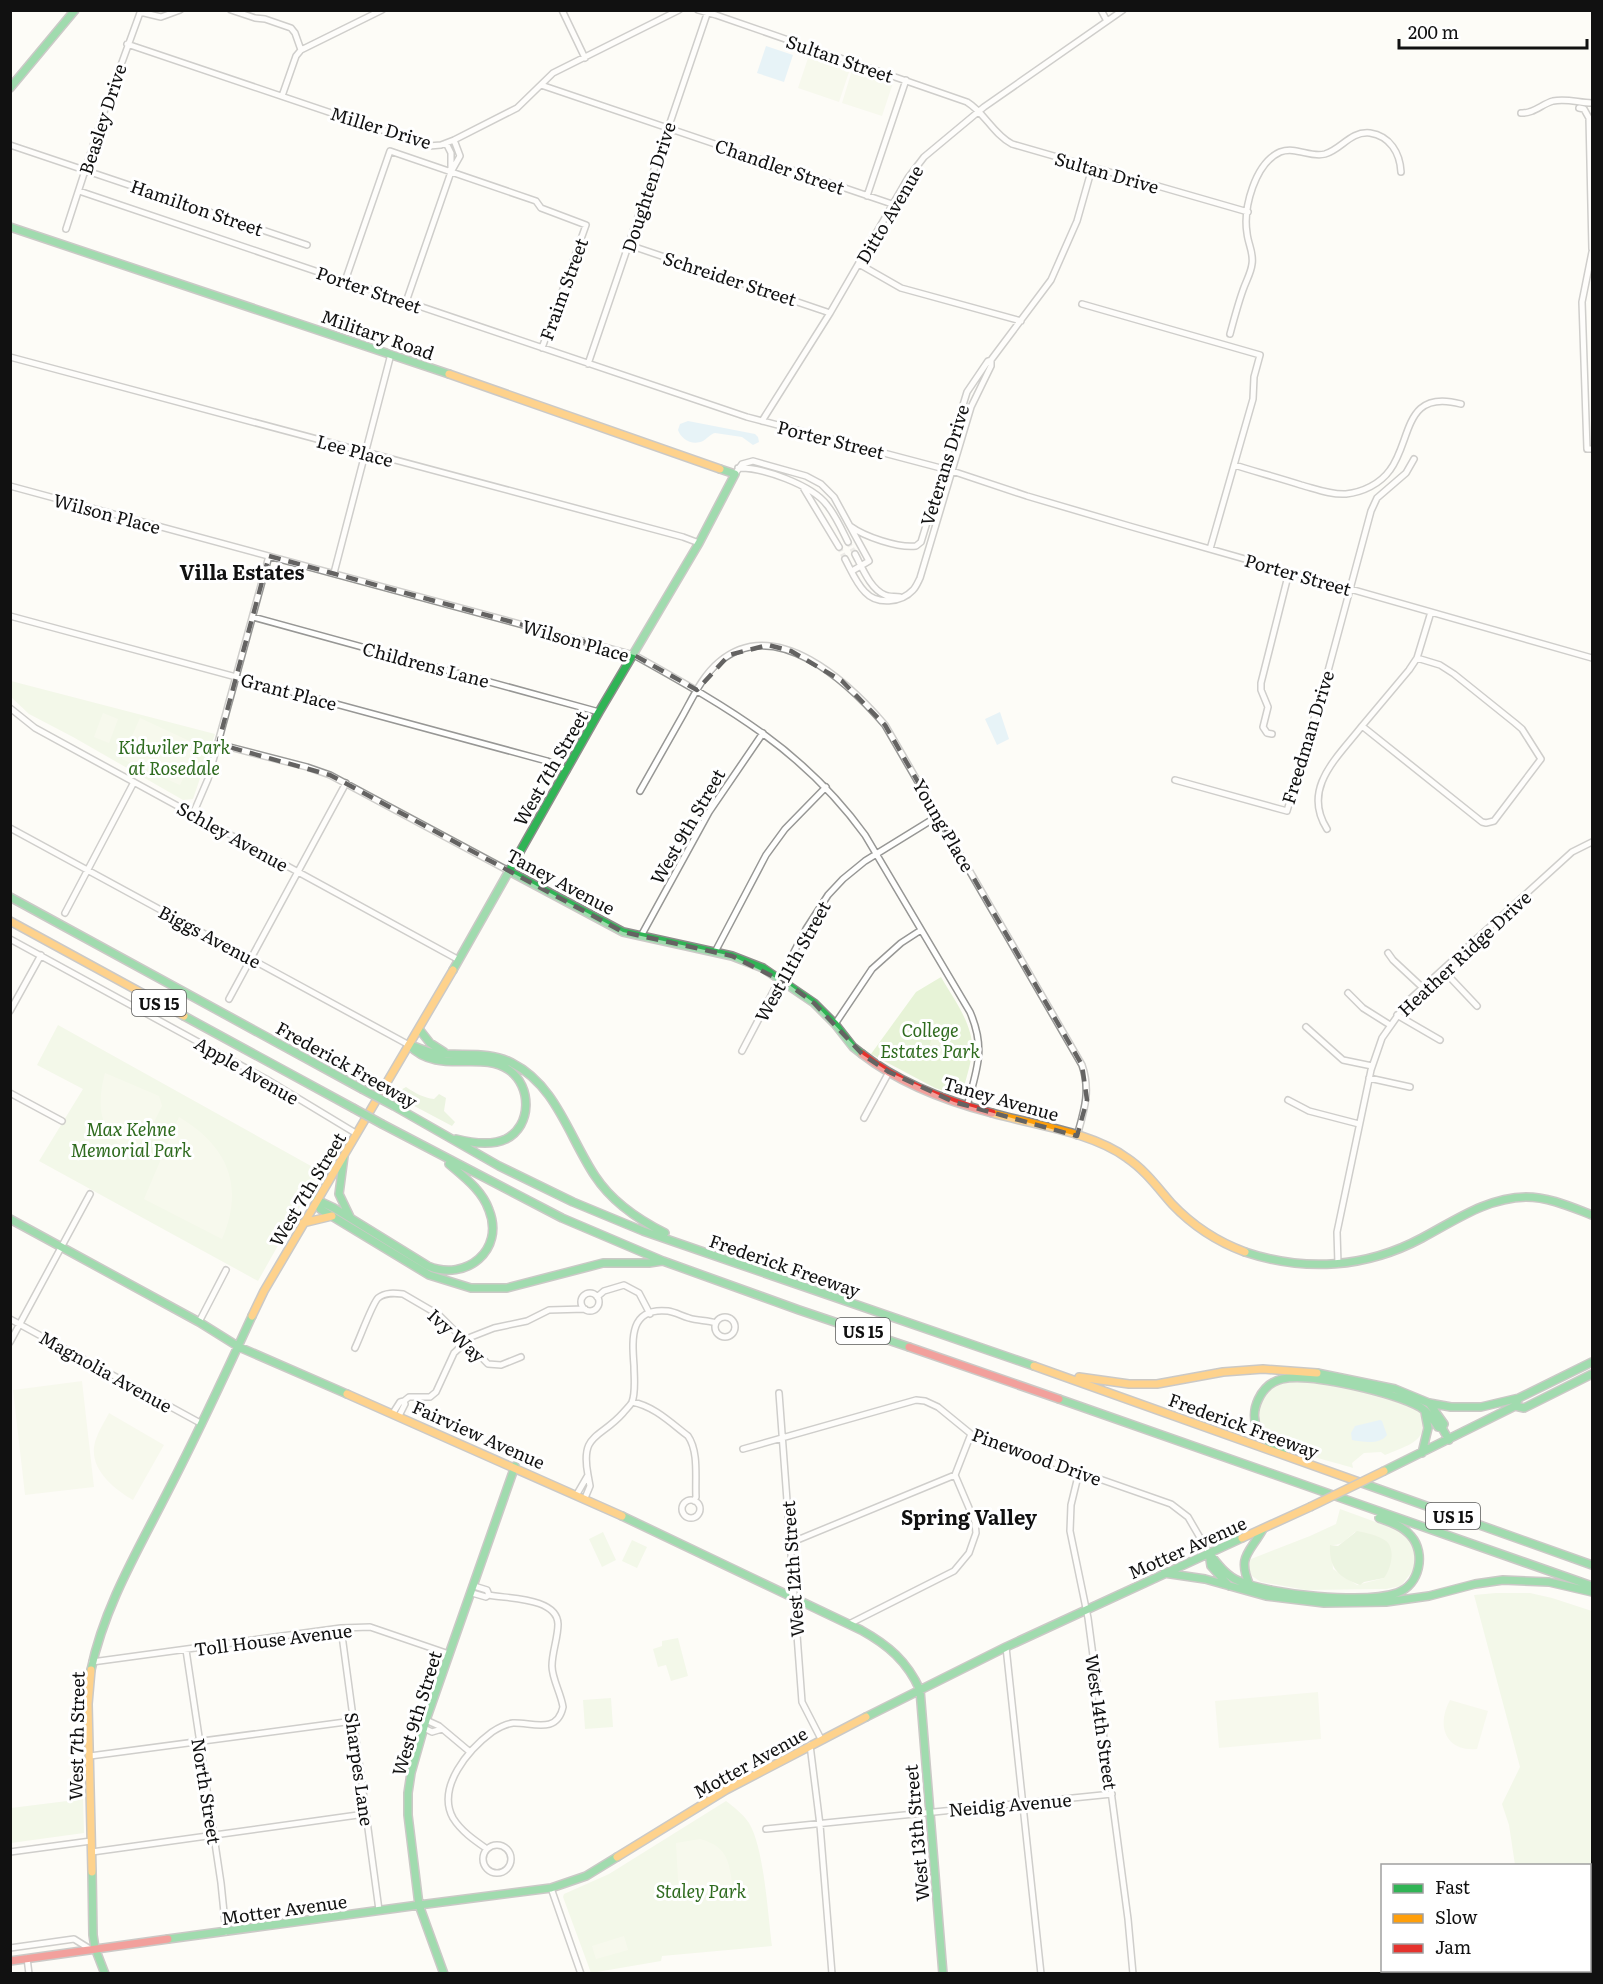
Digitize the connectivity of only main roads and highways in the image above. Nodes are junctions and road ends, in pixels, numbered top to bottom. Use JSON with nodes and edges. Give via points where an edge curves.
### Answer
{"nodes":[{"id":1,"x":75,"y":10,"type":"edge"},
{"id":2,"x":10,"y":88,"type":"edge"},
{"id":3,"x":10,"y":226,"type":"edge"},
{"id":4,"x":736,"y":471,"type":"joint"},
{"id":5,"x":509,"y":871,"type":"junction"},
{"id":6,"x":10,"y":897,"type":"edge"},
{"id":7,"x":10,"y":921,"type":"edge"},
{"id":8,"x":419,"y":1029,"type":"junction"},
{"id":9,"x":409,"y":1045,"type":"junction"},
{"id":10,"x":446,"y":1053,"type":"junction"},
{"id":11,"x":448,"y":1138,"type":"junction"},
{"id":12,"x":439,"y":1155,"type":"junction"},
{"id":13,"x":344,"y":1156,"type":"junction"},
{"id":14,"x":317,"y":1200,"type":"junction"},
{"id":15,"x":1593,"y":1215,"type":"edge"},
{"id":16,"x":332,"y":1216,"type":"junction"},
{"id":17,"x":350,"y":1217,"type":"junction"},
{"id":18,"x":10,"y":1219,"type":"edge"},
{"id":19,"x":303,"y":1223,"type":"junction"},
{"id":20,"x":705,"y":1253,"type":"junction"},
{"id":21,"x":663,"y":1261,"type":"junction"},
{"id":22,"x":239,"y":1347,"type":"junction"},
{"id":23,"x":1593,"y":1362,"type":"edge"},
{"id":24,"x":1050,"y":1372,"type":"junction"},
{"id":25,"x":1593,"y":1374,"type":"edge"},
{"id":26,"x":1520,"y":1398,"type":"junction"},
{"id":27,"x":1429,"y":1403,"type":"junction"},
{"id":28,"x":1515,"y":1406,"type":"junction"},
{"id":29,"x":1424,"y":1409,"type":"junction"},
{"id":30,"x":1442,"y":1428,"type":"junction"},
{"id":31,"x":1449,"y":1440,"type":"junction"},
{"id":32,"x":1422,"y":1453,"type":"junction"},
{"id":33,"x":515,"y":1466,"type":"junction"},
{"id":34,"x":1314,"y":1466,"type":"junction"},
{"id":35,"x":1359,"y":1504,"type":"junction"},
{"id":36,"x":1263,"y":1529,"type":"junction"},
{"id":37,"x":1209,"y":1553,"type":"junction"},
{"id":38,"x":1593,"y":1565,"type":"edge"},
{"id":39,"x":1164,"y":1573,"type":"junction"},
{"id":40,"x":1228,"y":1586,"type":"junction"},
{"id":41,"x":1250,"y":1586,"type":"junction"},
{"id":42,"x":1593,"y":1586,"type":"edge"},
{"id":43,"x":1593,"y":1592,"type":"edge"},
{"id":44,"x":920,"y":1690,"type":"junction"},
{"id":45,"x":419,"y":1905,"type":"junction"},
{"id":46,"x":92,"y":1949,"type":"junction"},
{"id":47,"x":10,"y":1960,"type":"edge"},
{"id":48,"x":105,"y":1974,"type":"edge"},
{"id":49,"x":444,"y":1974,"type":"edge"},
{"id":50,"x":943,"y":1974,"type":"edge"}],
"edges":[{"from":1,"to":2,"type":"main road"},
{"from":3,"to":4,"type":"main road","name":"Military Road"},
{"from":4,"to":5,"type":"main road","name":"West 7th Street","via":[[699,543]]},
{"from":5,"to":8,"type":"main road","name":"West 7th Street"},
{"from":5,"to":15,"type":"main road","name":"Taney Avenue","via":[[614,927],[749,962],[814,1003],[858,1051],[937,1096],[1077,1136],[1125,1155],[1188,1219],[1246,1252],[1304,1265],[1371,1259],[1393,1252],[1472,1209],[1503,1199],[1543,1199]]},
{"from":6,"to":11,"type":"main road","name":"Frederick Freeway","number":"US 15","bridge":true},
{"from":7,"to":12,"type":"main road","name":"Frederick Freeway","number":"US 15","bridge":true},
{"from":8,"to":9,"type":"main road","name":"West 7th Street"},
{"from":8,"to":10,"type":"main road","via":[[430,1043]]},
{"from":9,"to":10,"type":"main road"},
{"from":9,"to":11,"type":"main road","via":[[429,1059],[501,1065],[518,1076],[524,1087],[525,1113],[511,1136],[488,1143]]},
{"from":9,"to":13,"type":"main road","name":"West 7th Street"},
{"from":10,"to":20,"type":"main road","via":[[492,1056],[524,1070],[555,1105],[595,1177],[611,1197],[642,1221]]},
{"from":11,"to":20,"type":"main road","name":"Frederick Freeway","number":"US 15","via":[[573,1202]]},
{"from":12,"to":17,"type":"main road","via":[[473,1187],[492,1216],[494,1229],[489,1245],[474,1264],[449,1271],[432,1268]]},
{"from":12,"to":21,"type":"main road","name":"Frederick Freeway","number":"US 15","via":[[561,1218]]},
{"from":13,"to":14,"type":"main road","name":"West 7th Street"},
{"from":13,"to":17,"type":"main road","via":[[339,1194]]},
{"from":14,"to":16,"type":"main road","via":[[320,1209]]},
{"from":14,"to":17,"type":"main road"},
{"from":14,"to":19,"type":"main road","name":"West 7th Street"},
{"from":16,"to":19,"type":"main road"},
{"from":16,"to":21,"type":"main road","via":[[429,1275],[471,1288],[507,1288],[603,1263]]},
{"from":18,"to":22,"type":"main road","name":"Fairview Avenue"},
{"from":19,"to":22,"type":"main road","name":"West 7th Street","via":[[264,1291]]},
{"from":20,"to":24,"type":"main road","name":"Frederick Freeway","number":"US 15"},
{"from":21,"to":35,"type":"main road","name":"Frederick Freeway","number":"US 15"},
{"from":22,"to":33,"type":"main road","name":"Fairview Avenue"},
{"from":22,"to":46,"type":"main road","name":"West 7th Street","via":[[132,1562],[99,1636],[92,1662],[88,1704]]},
{"from":23,"to":26,"type":"main road"},
{"from":24,"to":27,"type":"main road","via":[[1129,1384],[1157,1384],[1222,1372],[1321,1374],[1375,1384]]},
{"from":24,"to":34,"type":"main road","name":"Frederick Freeway","number":"US 15"},
{"from":25,"to":28,"type":"main road","name":"Motter Avenue","via":[[1524,1408]]},
{"from":26,"to":27,"type":"main road","via":[[1468,1408]]},
{"from":26,"to":28,"type":"main road"},
{"from":27,"to":30,"type":"main road","via":[[1440,1416]]},
{"from":28,"to":31,"type":"main road","name":"Motter Avenue"},
{"from":29,"to":30,"type":"main road"},
{"from":29,"to":32,"type":"main road","via":[[1428,1428]]},
{"from":29,"to":34,"type":"main road","via":[[1354,1386],[1293,1378],[1276,1382],[1265,1389],[1256,1404],[1259,1431],[1277,1448]]},
{"from":30,"to":31,"type":"main road"},
{"from":31,"to":32,"type":"main road","name":"Motter Avenue"},
{"from":32,"to":36,"type":"main road","name":"Motter Avenue","bridge":true},
{"from":33,"to":44,"type":"main road","name":"Fairview Avenue","via":[[877,1638],[897,1652]]},
{"from":33,"to":45,"type":"main road","name":"West 9th Street","via":[[426,1720],[408,1793]]},
{"from":34,"to":38,"type":"main road","name":"Frederick Freeway","number":"US 15"},
{"from":35,"to":41,"type":"main road","via":[[1408,1532],[1417,1544],[1419,1568],[1403,1590],[1380,1595],[1329,1596]]},
{"from":35,"to":42,"type":"main road","name":"Frederick Freeway","number":"US 15"},
{"from":36,"to":37,"type":"main road","name":"Motter Avenue"},
{"from":36,"to":41,"type":"main road","via":[[1242,1562]]},
{"from":37,"to":39,"type":"main road","name":"Motter Avenue"},
{"from":37,"to":40,"type":"main road","via":[[1211,1566]]},
{"from":37,"to":41,"type":"main road","via":[[1232,1578]]},
{"from":39,"to":40,"type":"main road"},
{"from":39,"to":44,"type":"main road","name":"Motter Avenue"},
{"from":40,"to":43,"type":"main road","via":[[1286,1599],[1342,1604],[1408,1599],[1503,1580],[1549,1582]]},
{"from":44,"to":45,"type":"main road","name":"Motter Avenue","via":[[726,1791],[586,1876],[551,1888]]},
{"from":44,"to":50,"type":"main road","name":"West 13th Street"},
{"from":45,"to":46,"type":"main road","name":"Motter Avenue"},
{"from":45,"to":49,"type":"main road","name":"West 9th Street"},
{"from":46,"to":47,"type":"main road","name":"Motter Avenue"},
{"from":46,"to":48,"type":"main road","name":"West 7th Street"}]}
